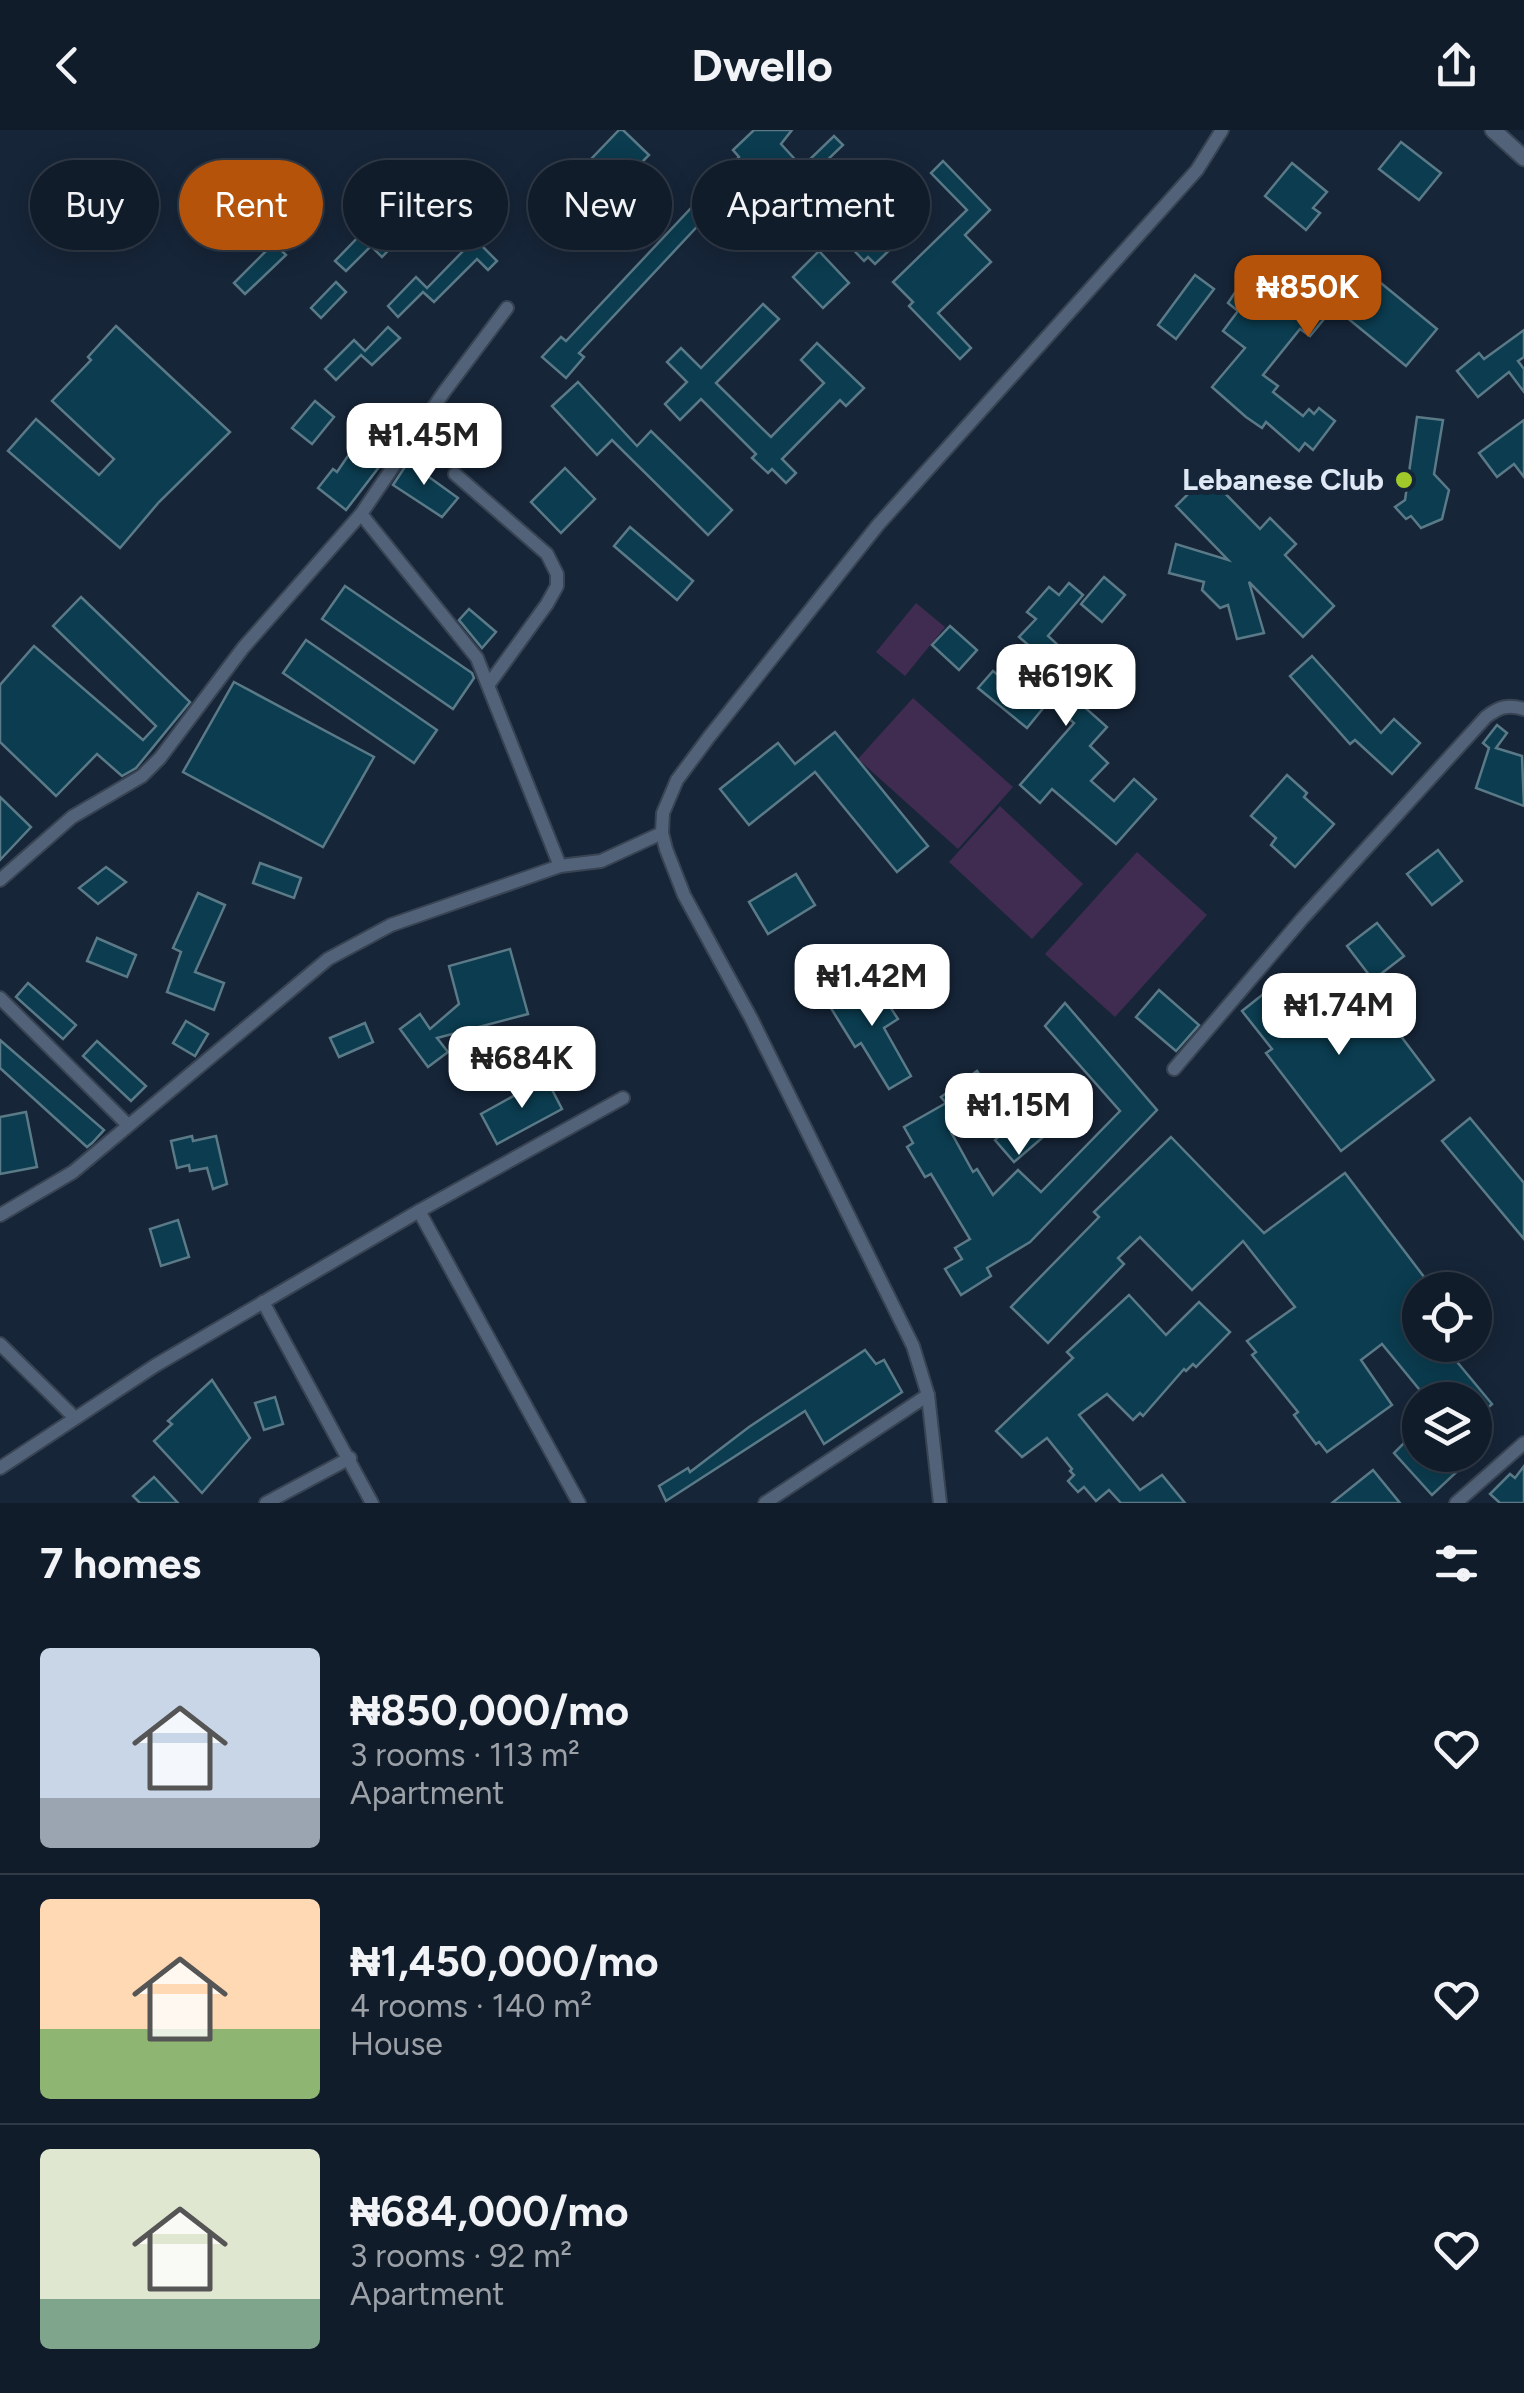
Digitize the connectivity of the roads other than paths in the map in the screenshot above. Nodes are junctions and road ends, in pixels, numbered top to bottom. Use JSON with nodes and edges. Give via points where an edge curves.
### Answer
{"nodes":[{"id":1,"x":1222,"y":130,"type":"edge"},
{"id":2,"x":1493,"y":130,"type":"edge"},
{"id":3,"x":1524,"y":158,"type":"edge"},
{"id":4,"x":506,"y":308,"type":"dead end"},
{"id":5,"x":455,"y":474,"type":"dead end"},
{"id":6,"x":362,"y":514,"type":"junction"},
{"id":7,"x":490,"y":684,"type":"junction"},
{"id":8,"x":1524,"y":709,"type":"edge"},
{"id":9,"x":662,"y":833,"type":"junction"},
{"id":10,"x":560,"y":866,"type":"junction"},
{"id":11,"x":0,"y":880,"type":"edge"},
{"id":12,"x":0,"y":998,"type":"edge"},
{"id":13,"x":1174,"y":1069,"type":"dead end"},
{"id":14,"x":623,"y":1098,"type":"dead end"},
{"id":15,"x":128,"y":1124,"type":"junction"},
{"id":16,"x":420,"y":1211,"type":"junction"},
{"id":17,"x":0,"y":1215,"type":"edge"},
{"id":18,"x":263,"y":1302,"type":"junction"},
{"id":19,"x":0,"y":1344,"type":"edge"},
{"id":20,"x":928,"y":1396,"type":"junction"},
{"id":21,"x":74,"y":1418,"type":"junction"},
{"id":22,"x":1524,"y":1443,"type":"edge"},
{"id":23,"x":350,"y":1458,"type":"junction"},
{"id":24,"x":0,"y":1468,"type":"edge"},
{"id":25,"x":266,"y":1503,"type":"edge"},
{"id":26,"x":372,"y":1503,"type":"edge"},
{"id":27,"x":578,"y":1503,"type":"edge"},
{"id":28,"x":765,"y":1503,"type":"edge"},
{"id":29,"x":940,"y":1503,"type":"edge"},
{"id":30,"x":1456,"y":1503,"type":"edge"}],
"edges":[{"from":1,"to":9,"type":"street","via":[[1197,170],[878,525],[721,722],[678,780]]},
{"from":2,"to":3,"type":"street"},
{"from":4,"to":6,"type":"street"},
{"from":5,"to":7,"type":"street","via":[[548,554],[557,574],[557,586]]},
{"from":6,"to":7,"type":"street","via":[[470,649]]},
{"from":6,"to":11,"type":"street","via":[[243,648],[160,758],[72,817]]},
{"from":7,"to":10,"type":"street"},
{"from":8,"to":13,"type":"street","via":[[1512,705],[1486,717]]},
{"from":9,"to":10,"type":"street","via":[[601,860]]},
{"from":9,"to":20,"type":"street","via":[[684,896],[914,1346]]},
{"from":10,"to":15,"type":"street","via":[[390,925],[328,959]]},
{"from":12,"to":15,"type":"street"},
{"from":14,"to":16,"type":"street"},
{"from":15,"to":17,"type":"street","via":[[73,1172]]},
{"from":16,"to":18,"type":"street"},
{"from":16,"to":27,"type":"street"},
{"from":18,"to":21,"type":"street"},
{"from":18,"to":23,"type":"street"},
{"from":19,"to":21,"type":"street"},
{"from":20,"to":28,"type":"street"},
{"from":20,"to":29,"type":"street"},
{"from":21,"to":24,"type":"street"},
{"from":22,"to":30,"type":"street"},
{"from":23,"to":25,"type":"street"},
{"from":23,"to":26,"type":"street"}]}
